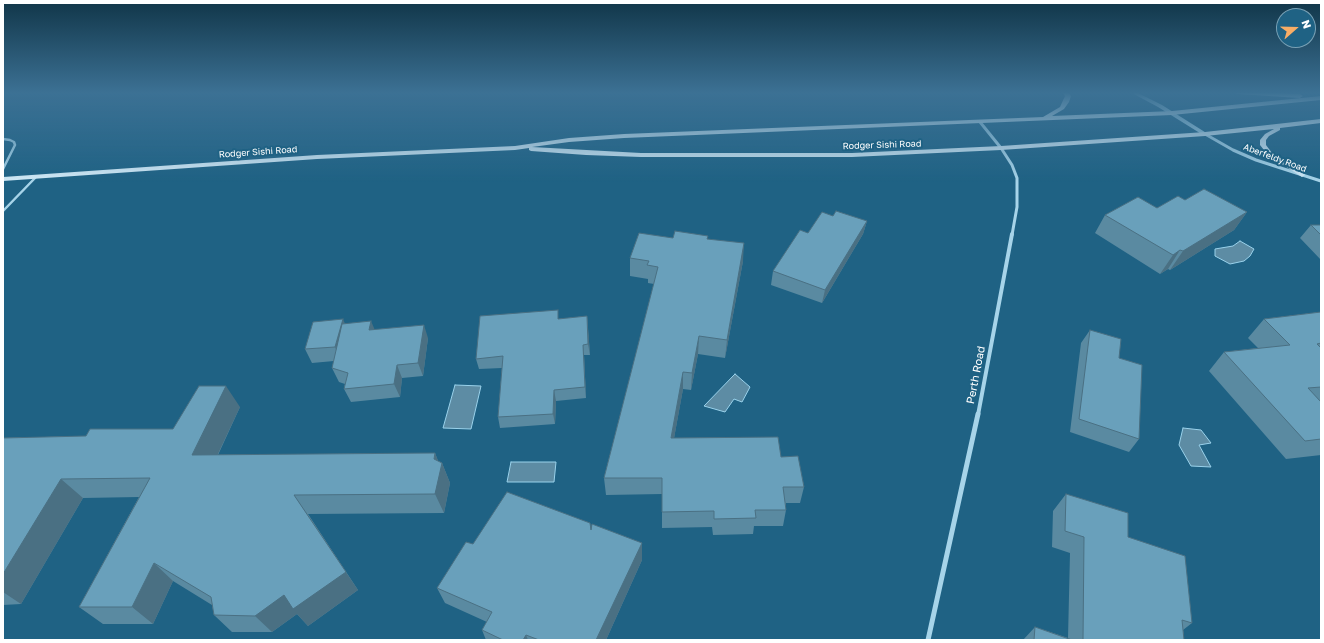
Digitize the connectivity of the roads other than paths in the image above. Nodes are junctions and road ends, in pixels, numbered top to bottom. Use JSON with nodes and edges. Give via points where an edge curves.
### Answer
{"nodes":[{"id":1,"x":980,"y":122,"type":"joint"},
{"id":2,"x":1186,"y":122,"type":"edge"},
{"id":3,"x":1312,"y":122,"type":"edge"},
{"id":4,"x":1286,"y":125,"type":"junction"},
{"id":5,"x":1205,"y":134,"type":"junction"},
{"id":6,"x":3,"y":140,"type":"edge"},
{"id":7,"x":514,"y":148,"type":"junction"},
{"id":8,"x":1001,"y":148,"type":"junction"},
{"id":9,"x":3,"y":169,"type":"edge"},
{"id":10,"x":38,"y":175,"type":"junction"},
{"id":11,"x":1302,"y":175,"type":"junction"},
{"id":12,"x":3,"y":179,"type":"edge"},
{"id":13,"x":1321,"y":181,"type":"edge"},
{"id":14,"x":3,"y":210,"type":"edge"},
{"id":15,"x":928,"y":640,"type":"edge"}],
"edges":[{"from":1,"to":7,"type":"main road","name":"Rodger Sishi Road","via":[[624,136]]},
{"from":1,"to":8,"type":"street","name":"Perth Road"},
{"from":2,"to":5,"type":"street"},
{"from":3,"to":4,"type":"main road","name":"Rodger Sishi Road"},
{"from":4,"to":5,"type":"main road","name":"Rodger Sishi Road"},
{"from":4,"to":11,"type":"main road","via":[[1267,135],[1263,145],[1270,154]]},
{"from":5,"to":8,"type":"main road","name":"Rodger Sishi Road"},
{"from":5,"to":11,"type":"street","name":"Aberfeldy Road","via":[[1233,150]]},
{"from":6,"to":9,"type":"lane","via":[[14,142]]},
{"from":7,"to":8,"type":"main road","name":"Rodger Sishi Road","via":[[586,154],[852,156]]},
{"from":7,"to":10,"type":"main road","name":"Rodger Sishi Road"},
{"from":8,"to":15,"type":"street","name":"Perth Road","via":[[1017,178],[1017,207],[982,395]]},
{"from":10,"to":12,"type":"main road","name":"Rodger Sishi Road"},
{"from":10,"to":14,"type":"lane"},
{"from":11,"to":13,"type":"street","name":"Aberfeldy Road"}]}
